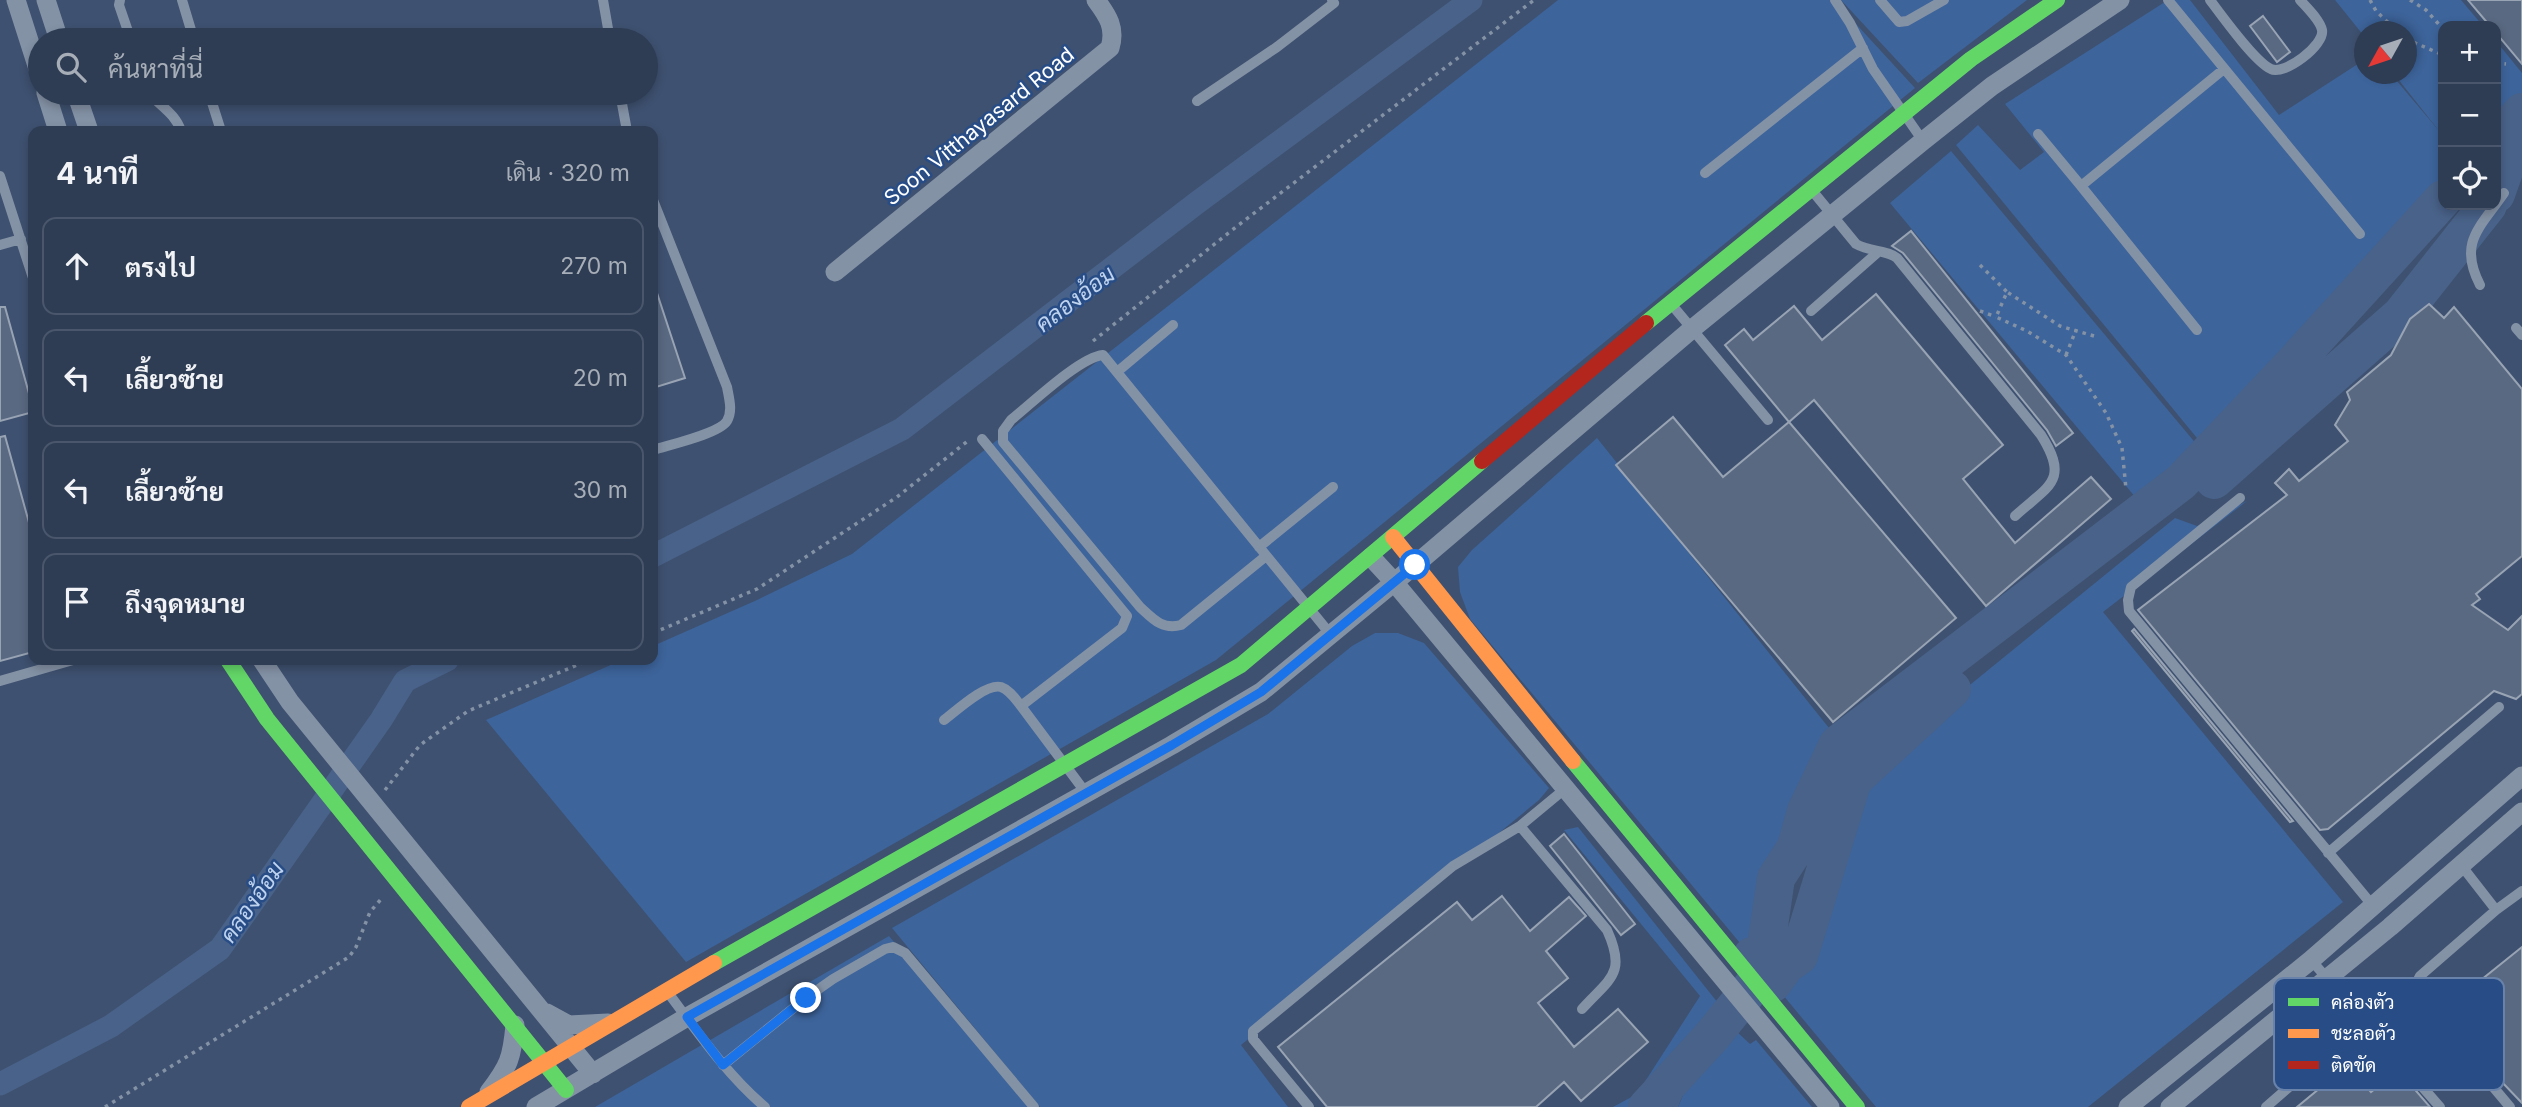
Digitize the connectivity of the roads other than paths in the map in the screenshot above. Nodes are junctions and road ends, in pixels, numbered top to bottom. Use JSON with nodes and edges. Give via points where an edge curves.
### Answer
{"nodes":[{"id":1,"x":16,"y":0,"type":"edge"},
{"id":2,"x":47,"y":0,"type":"edge"},
{"id":3,"x":120,"y":0,"type":"edge"},
{"id":4,"x":182,"y":0,"type":"edge"},
{"id":5,"x":603,"y":0,"type":"edge"},
{"id":6,"x":1096,"y":0,"type":"edge"},
{"id":7,"x":1835,"y":0,"type":"edge"},
{"id":8,"x":1880,"y":0,"type":"edge"},
{"id":9,"x":1944,"y":0,"type":"edge"},
{"id":10,"x":2057,"y":0,"type":"edge"},
{"id":11,"x":2168,"y":0,"type":"edge"},
{"id":12,"x":2210,"y":0,"type":"edge"},
{"id":13,"x":2300,"y":0,"type":"edge"},
{"id":14,"x":1335,"y":1,"type":"edge"},
{"id":15,"x":2110,"y":2,"type":"edge"},
{"id":16,"x":56,"y":28,"type":"edge"},
{"id":17,"x":127,"y":28,"type":"edge"},
{"id":18,"x":190,"y":28,"type":"edge"},
{"id":19,"x":608,"y":28,"type":"edge"},
{"id":20,"x":28,"y":38,"type":"edge"},
{"id":21,"x":1863,"y":48,"type":"junction"},
{"id":22,"x":2224,"y":69,"type":"junction"},
{"id":23,"x":1197,"y":101,"type":"dead end"},
{"id":24,"x":50,"y":105,"type":"edge"},
{"id":25,"x":80,"y":105,"type":"edge"},
{"id":26,"x":162,"y":105,"type":"edge"},
{"id":27,"x":212,"y":105,"type":"edge"},
{"id":28,"x":622,"y":105,"type":"edge"},
{"id":29,"x":1903,"y":113,"type":"junction"},
{"id":30,"x":56,"y":126,"type":"edge"},
{"id":31,"x":87,"y":126,"type":"edge"},
{"id":32,"x":180,"y":126,"type":"edge"},
{"id":33,"x":219,"y":126,"type":"edge"},
{"id":34,"x":626,"y":126,"type":"edge"},
{"id":35,"x":2038,"y":134,"type":"dead end"},
{"id":36,"x":1923,"y":141,"type":"junction"},
{"id":37,"x":1705,"y":173,"type":"dead end"},
{"id":38,"x":0,"y":176,"type":"edge"},
{"id":39,"x":2081,"y":186,"type":"junction"},
{"id":40,"x":1810,"y":188,"type":"junction"},
{"id":41,"x":2504,"y":193,"type":"dead end"},
{"id":42,"x":658,"y":213,"type":"edge"},
{"id":43,"x":1833,"y":214,"type":"junction"},
{"id":44,"x":2360,"y":234,"type":"dead end"},
{"id":45,"x":21,"y":239,"type":"junction"},
{"id":46,"x":0,"y":245,"type":"edge"},
{"id":47,"x":1877,"y":253,"type":"junction"},
{"id":48,"x":28,"y":262,"type":"edge"},
{"id":49,"x":835,"y":272,"type":"dead end"},
{"id":50,"x":2480,"y":285,"type":"dead end"},
{"id":51,"x":1670,"y":303,"type":"junction"},
{"id":52,"x":1811,"y":311,"type":"dead end"},
{"id":53,"x":1173,"y":325,"type":"dead end"},
{"id":54,"x":1692,"y":329,"type":"junction"},
{"id":55,"x":2197,"y":330,"type":"dead end"},
{"id":56,"x":1117,"y":372,"type":"junction"},
{"id":57,"x":1768,"y":420,"type":"dead end"},
{"id":58,"x":978,"y":437,"type":"road end"},
{"id":59,"x":658,"y":448,"type":"edge"},
{"id":60,"x":1333,"y":487,"type":"dead end"},
{"id":61,"x":2240,"y":498,"type":"dead end"},
{"id":62,"x":2015,"y":516,"type":"dead end"},
{"id":63,"x":1393,"y":537,"type":"junction"},
{"id":64,"x":1262,"y":552,"type":"junction"},
{"id":65,"x":1371,"y":557,"type":"junction"},
{"id":66,"x":1415,"y":565,"type":"junction"},
{"id":67,"x":1394,"y":582,"type":"junction"},
{"id":68,"x":1308,"y":609,"type":"junction"},
{"id":69,"x":1331,"y":635,"type":"junction"},
{"id":70,"x":56,"y":665,"type":"edge"},
{"id":71,"x":231,"y":665,"type":"edge"},
{"id":72,"x":265,"y":665,"type":"edge"},
{"id":73,"x":0,"y":681,"type":"edge"},
{"id":74,"x":1021,"y":706,"type":"junction"},
{"id":75,"x":2499,"y":707,"type":"dead end"},
{"id":76,"x":944,"y":720,"type":"dead end"},
{"id":77,"x":1065,"y":766,"type":"junction"},
{"id":78,"x":1583,"y":774,"type":"junction"},
{"id":79,"x":2522,"y":776,"type":"edge"},
{"id":80,"x":1565,"y":789,"type":"junction"},
{"id":81,"x":1086,"y":793,"type":"junction"},
{"id":82,"x":2522,"y":812,"type":"edge"},
{"id":83,"x":1520,"y":826,"type":"junction"},
{"id":84,"x":2328,"y":853,"type":"junction"},
{"id":85,"x":2461,"y":865,"type":"junction"},
{"id":86,"x":2522,"y":891,"type":"edge"},
{"id":87,"x":2373,"y":906,"type":"junction"},
{"id":88,"x":2496,"y":910,"type":"junction"},
{"id":89,"x":2311,"y":960,"type":"junction"},
{"id":90,"x":2289,"y":978,"type":"edge"},
{"id":91,"x":2327,"y":978,"type":"joint"},
{"id":92,"x":2419,"y":978,"type":"edge"},
{"id":93,"x":666,"y":990,"type":"junction"},
{"id":94,"x":2274,"y":990,"type":"edge"},
{"id":95,"x":537,"y":1008,"type":"junction"},
{"id":96,"x":1582,"y":1009,"type":"dead end"},
{"id":97,"x":687,"y":1017,"type":"junction"},
{"id":98,"x":2274,"y":1022,"type":"edge"},
{"id":99,"x":613,"y":1023,"type":"junction"},
{"id":100,"x":515,"y":1025,"type":"junction"},
{"id":101,"x":570,"y":1048,"type":"junction"},
{"id":102,"x":545,"y":1063,"type":"junction"},
{"id":103,"x":723,"y":1065,"type":"junction"},
{"id":104,"x":593,"y":1074,"type":"junction"},
{"id":105,"x":566,"y":1090,"type":"junction"},
{"id":106,"x":2286,"y":1090,"type":"edge"},
{"id":107,"x":2426,"y":1090,"type":"edge"},
{"id":108,"x":2496,"y":1090,"type":"edge"},
{"id":109,"x":476,"y":1103,"type":"edge"},
{"id":110,"x":537,"y":1107,"type":"edge"},
{"id":111,"x":765,"y":1107,"type":"edge"},
{"id":112,"x":1034,"y":1107,"type":"edge"},
{"id":113,"x":1309,"y":1107,"type":"edge"},
{"id":114,"x":1830,"y":1107,"type":"edge"},
{"id":115,"x":1857,"y":1107,"type":"edge"},
{"id":116,"x":2128,"y":1107,"type":"edge"},
{"id":117,"x":2170,"y":1107,"type":"edge"},
{"id":118,"x":2266,"y":1107,"type":"edge"},
{"id":119,"x":2440,"y":1107,"type":"edge"},
{"id":120,"x":2510,"y":1107,"type":"edge"}],
"edges":[{"from":1,"to":20,"type":"street"},
{"from":2,"to":16,"type":"street"},
{"from":3,"to":17,"type":"lane"},
{"from":4,"to":18,"type":"lane"},
{"from":5,"to":19,"type":"lane"},
{"from":6,"to":49,"type":"street","name":"Soon Vitthayasard Road","via":[[1111,24],[1110,48]]},
{"from":7,"to":21,"type":"lane"},
{"from":8,"to":9,"type":"lane","via":[[1899,22]]},
{"from":10,"to":29,"type":"street"},
{"from":11,"to":22,"type":"lane"},
{"from":12,"to":13,"type":"lane","via":[[2260,59],[2278,71],[2312,51],[2322,39],[2320,24]]},
{"from":14,"to":23,"type":"lane"},
{"from":15,"to":36,"type":"street"},
{"from":21,"to":29,"type":"lane"},
{"from":21,"to":37,"type":"lane"},
{"from":22,"to":39,"type":"lane"},
{"from":22,"to":44,"type":"lane"},
{"from":24,"to":30,"type":"street"},
{"from":25,"to":31,"type":"street"},
{"from":26,"to":32,"type":"lane"},
{"from":27,"to":33,"type":"lane"},
{"from":28,"to":34,"type":"lane"},
{"from":29,"to":36,"type":"lane"},
{"from":29,"to":40,"type":"street"},
{"from":35,"to":39,"type":"lane"},
{"from":36,"to":43,"type":"street"},
{"from":38,"to":45,"type":"lane"},
{"from":39,"to":55,"type":"lane"},
{"from":40,"to":43,"type":"lane"},
{"from":40,"to":51,"type":"street"},
{"from":41,"to":50,"type":"lane","via":[[2471,242],[2471,267]]},
{"from":42,"to":59,"type":"lane","via":[[730,404],[727,421],[717,429]]},
{"from":43,"to":47,"type":"lane","via":[[1856,244]]},
{"from":43,"to":54,"type":"street"},
{"from":45,"to":46,"type":"lane"},
{"from":45,"to":48,"type":"lane"},
{"from":47,"to":52,"type":"lane"},
{"from":47,"to":62,"type":"lane","via":[[1897,258],[2054,455],[2057,468],[2051,483]]},
{"from":51,"to":54,"type":"lane"},
{"from":51,"to":63,"type":"street"},
{"from":53,"to":56,"type":"lane"},
{"from":54,"to":57,"type":"lane"},
{"from":54,"to":66,"type":"street"},
{"from":56,"to":64,"type":"lane"},
{"from":56,"to":64,"type":"lane","via":[[1102,355],[1079,366],[1011,420],[1003,431],[1003,442],[1160,625],[1181,625]]},
{"from":58,"to":74,"type":"lane","via":[[1127,616],[1122,628]]},
{"from":60,"to":64,"type":"lane"},
{"from":61,"to":84,"type":"lane","via":[[2131,587],[2129,611]]},
{"from":63,"to":65,"type":"street"},
{"from":63,"to":66,"type":"street"},
{"from":64,"to":68,"type":"lane"},
{"from":65,"to":67,"type":"street"},
{"from":65,"to":68,"type":"street"},
{"from":66,"to":67,"type":"street"},
{"from":66,"to":78,"type":"street"},
{"from":67,"to":69,"type":"street"},
{"from":67,"to":80,"type":"street"},
{"from":68,"to":69,"type":"lane"},
{"from":68,"to":77,"type":"street","via":[[1241,665]]},
{"from":69,"to":81,"type":"street","via":[[1261,692]]},
{"from":70,"to":73,"type":"lane"},
{"from":71,"to":100,"type":"street","via":[[267,719]]},
{"from":72,"to":95,"type":"street","via":[[290,702]]},
{"from":74,"to":76,"type":"lane","via":[[1009,692],[989,687]]},
{"from":74,"to":77,"type":"lane"},
{"from":75,"to":84,"type":"lane"},
{"from":77,"to":81,"type":"lane"},
{"from":77,"to":93,"type":"street"},
{"from":78,"to":80,"type":"lane"},
{"from":78,"to":115,"type":"street"},
{"from":79,"to":87,"type":"street"},
{"from":80,"to":83,"type":"lane"},
{"from":80,"to":114,"type":"street"},
{"from":81,"to":97,"type":"street"},
{"from":82,"to":85,"type":"street"},
{"from":83,"to":96,"type":"lane","via":[[1607,930],[1616,950],[1613,976]]},
{"from":83,"to":113,"type":"lane","via":[[1453,866],[1253,1031],[1253,1039]]},
{"from":84,"to":87,"type":"lane"},
{"from":85,"to":88,"type":"lane"},
{"from":85,"to":91,"type":"street"},
{"from":86,"to":88,"type":"lane"},
{"from":87,"to":89,"type":"street"},
{"from":88,"to":92,"type":"lane"},
{"from":89,"to":90,"type":"street"},
{"from":89,"to":91,"type":"lane"},
{"from":93,"to":97,"type":"lane"},
{"from":93,"to":99,"type":"street"},
{"from":94,"to":116,"type":"street"},
{"from":95,"to":99,"type":"street","via":[[569,1025]]},
{"from":95,"to":101,"type":"street"},
{"from":97,"to":103,"type":"lane"},
{"from":97,"to":104,"type":"street"},
{"from":98,"to":117,"type":"street"},
{"from":99,"to":101,"type":"street"},
{"from":100,"to":102,"type":"street"},
{"from":100,"to":109,"type":"street","via":[[512,1055],[501,1076]]},
{"from":101,"to":102,"type":"street"},
{"from":101,"to":104,"type":"street"},
{"from":102,"to":105,"type":"street"},
{"from":102,"to":109,"type":"street"},
{"from":103,"to":111,"type":"lane"},
{"from":103,"to":112,"type":"lane","via":[[833,979],[893,947],[905,953]]},
{"from":104,"to":105,"type":"street"},
{"from":105,"to":110,"type":"street"},
{"from":106,"to":118,"type":"lane"},
{"from":107,"to":119,"type":"lane"},
{"from":108,"to":120,"type":"lane"}]}
